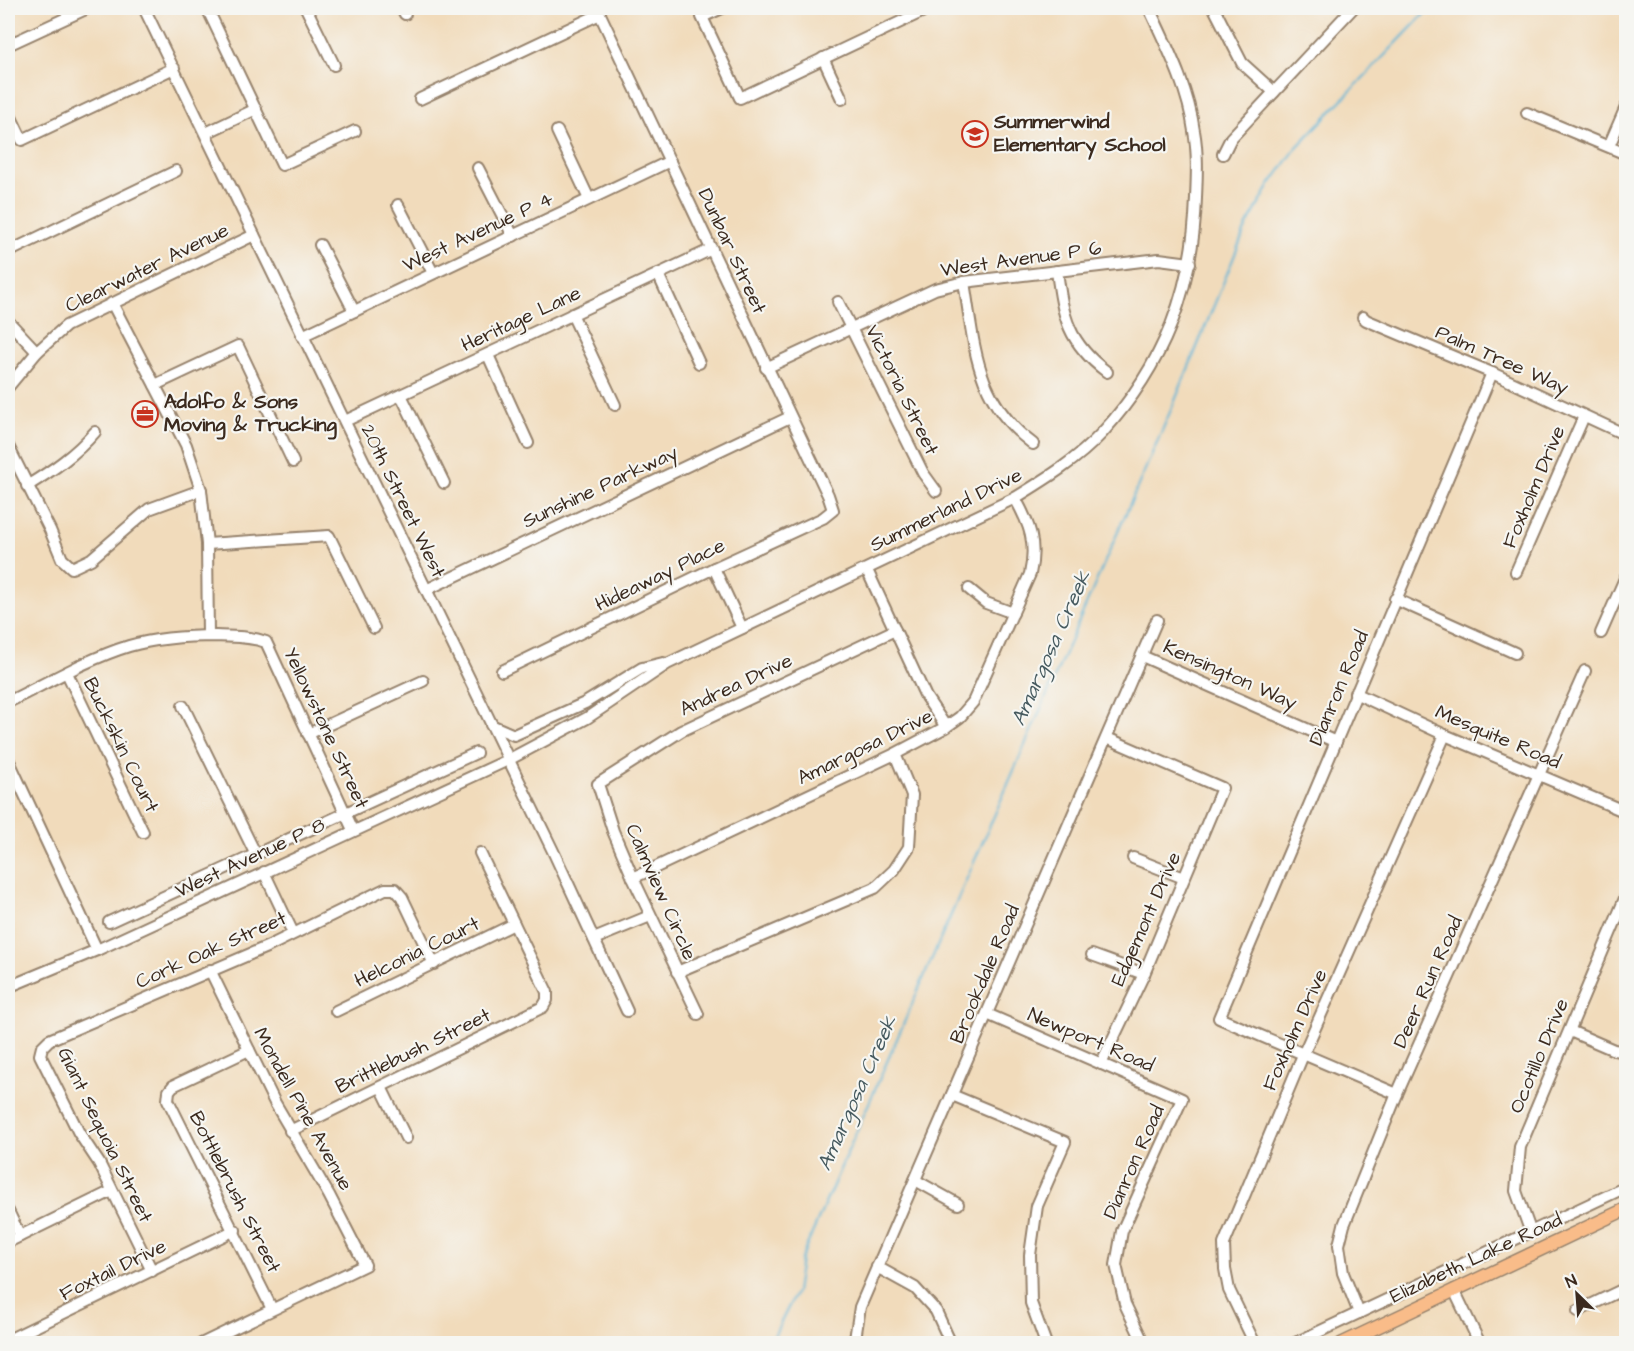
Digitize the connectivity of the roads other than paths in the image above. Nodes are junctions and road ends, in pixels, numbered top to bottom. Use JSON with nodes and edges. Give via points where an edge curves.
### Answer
{"nodes":[{"id":1,"x":88,"y":8,"type":"edge"},
{"id":2,"x":144,"y":8,"type":"edge"},
{"id":3,"x":207,"y":8,"type":"edge"},
{"id":4,"x":306,"y":8,"type":"edge"},
{"id":5,"x":722,"y":8,"type":"edge"},
{"id":6,"x":930,"y":8,"type":"edge"},
{"id":7,"x":1149,"y":8,"type":"edge"},
{"id":8,"x":1214,"y":8,"type":"edge"},
{"id":9,"x":1353,"y":8,"type":"edge"},
{"id":10,"x":599,"y":11,"type":"edge"},
{"id":11,"x":8,"y":45,"type":"edge"},
{"id":12,"x":823,"y":58,"type":"junction"},
{"id":13,"x":334,"y":65,"type":"dead end"},
{"id":14,"x":174,"y":68,"type":"junction"},
{"id":15,"x":1274,"y":92,"type":"junction"},
{"id":16,"x":420,"y":99,"type":"dead end"},
{"id":17,"x":842,"y":99,"type":"dead end"},
{"id":18,"x":1626,"y":107,"type":"edge"},
{"id":19,"x":256,"y":110,"type":"junction"},
{"id":20,"x":8,"y":111,"type":"edge"},
{"id":21,"x":1527,"y":113,"type":"dead end"},
{"id":22,"x":356,"y":131,"type":"dead end"},
{"id":23,"x":556,"y":131,"type":"dead end"},
{"id":24,"x":206,"y":133,"type":"junction"},
{"id":25,"x":1609,"y":146,"type":"junction"},
{"id":26,"x":1626,"y":153,"type":"edge"},
{"id":27,"x":1223,"y":154,"type":"dead end"},
{"id":28,"x":670,"y":161,"type":"junction"},
{"id":29,"x":478,"y":168,"type":"dead end"},
{"id":30,"x":176,"y":171,"type":"dead end"},
{"id":31,"x":589,"y":198,"type":"junction"},
{"id":32,"x":398,"y":205,"type":"dead end"},
{"id":33,"x":254,"y":236,"type":"junction"},
{"id":34,"x":513,"y":236,"type":"junction"},
{"id":35,"x":320,"y":244,"type":"dead end"},
{"id":36,"x":712,"y":249,"type":"junction"},
{"id":37,"x":8,"y":252,"type":"edge"},
{"id":38,"x":1190,"y":263,"type":"junction"},
{"id":39,"x":1058,"y":271,"type":"junction"},
{"id":40,"x":433,"y":273,"type":"junction"},
{"id":41,"x":658,"y":274,"type":"junction"},
{"id":42,"x":964,"y":282,"type":"junction"},
{"id":43,"x":838,"y":302,"type":"dead end"},
{"id":44,"x":112,"y":303,"type":"junction"},
{"id":45,"x":354,"y":311,"type":"junction"},
{"id":46,"x":573,"y":314,"type":"junction"},
{"id":47,"x":1363,"y":317,"type":"dead end"},
{"id":48,"x":8,"y":321,"type":"edge"},
{"id":49,"x":851,"y":328,"type":"junction"},
{"id":50,"x":302,"y":336,"type":"junction"},
{"id":51,"x":37,"y":352,"type":"junction"},
{"id":52,"x":488,"y":355,"type":"junction"},
{"id":53,"x":699,"y":363,"type":"dead end"},
{"id":54,"x":766,"y":368,"type":"junction"},
{"id":55,"x":1107,"y":372,"type":"dead end"},
{"id":56,"x":1492,"y":373,"type":"junction"},
{"id":57,"x":155,"y":385,"type":"junction"},
{"id":58,"x":8,"y":387,"type":"edge"},
{"id":59,"x":401,"y":395,"type":"junction"},
{"id":60,"x":615,"y":405,"type":"dead end"},
{"id":61,"x":1584,"y":416,"type":"junction"},
{"id":62,"x":790,"y":417,"type":"junction"},
{"id":63,"x":345,"y":421,"type":"junction"},
{"id":64,"x":95,"y":432,"type":"dead end"},
{"id":65,"x":1626,"y":435,"type":"edge"},
{"id":66,"x":528,"y":443,"type":"dead end"},
{"id":67,"x":1033,"y":444,"type":"dead end"},
{"id":68,"x":8,"y":446,"type":"edge"},
{"id":69,"x":293,"y":462,"type":"dead end"},
{"id":70,"x":444,"y":483,"type":"dead end"},
{"id":71,"x":27,"y":486,"type":"junction"},
{"id":72,"x":201,"y":490,"type":"junction"},
{"id":73,"x":936,"y":491,"type":"dead end"},
{"id":74,"x":1015,"y":498,"type":"junction"},
{"id":75,"x":833,"y":510,"type":"joint"},
{"id":76,"x":207,"y":544,"type":"junction"},
{"id":77,"x":714,"y":568,"type":"junction"},
{"id":78,"x":867,"y":570,"type":"junction"},
{"id":79,"x":1516,"y":572,"type":"dead end"},
{"id":80,"x":1626,"y":576,"type":"edge"},
{"id":81,"x":969,"y":589,"type":"dead end"},
{"id":82,"x":426,"y":590,"type":"junction"},
{"id":83,"x":1395,"y":599,"type":"junction"},
{"id":84,"x":1013,"y":613,"type":"junction"},
{"id":85,"x":1156,"y":620,"type":"dead end"},
{"id":86,"x":374,"y":628,"type":"dead end"},
{"id":87,"x":742,"y":628,"type":"junction"},
{"id":88,"x":895,"y":630,"type":"junction"},
{"id":89,"x":1601,"y":633,"type":"dead end"},
{"id":90,"x":208,"y":636,"type":"junction"},
{"id":91,"x":1515,"y":653,"type":"dead end"},
{"id":92,"x":1142,"y":656,"type":"junction"},
{"id":93,"x":676,"y":659,"type":"junction"},
{"id":94,"x":502,"y":671,"type":"dead end"},
{"id":95,"x":1585,"y":671,"type":"dead end"},
{"id":96,"x":67,"y":673,"type":"junction"},
{"id":97,"x":423,"y":681,"type":"dead end"},
{"id":98,"x":1355,"y":693,"type":"junction"},
{"id":99,"x":8,"y":702,"type":"edge"},
{"id":100,"x":183,"y":706,"type":"dead end"},
{"id":101,"x":491,"y":725,"type":"junction"},
{"id":102,"x":946,"y":727,"type":"junction"},
{"id":103,"x":308,"y":734,"type":"junction"},
{"id":104,"x":1445,"y":735,"type":"junction"},
{"id":105,"x":1107,"y":738,"type":"junction"},
{"id":106,"x":1336,"y":742,"type":"junction"},
{"id":107,"x":476,"y":753,"type":"dead end"},
{"id":108,"x":895,"y":754,"type":"junction"},
{"id":109,"x":8,"y":759,"type":"edge"},
{"id":110,"x":508,"y":760,"type":"junction"},
{"id":111,"x":1539,"y":775,"type":"junction"},
{"id":112,"x":597,"y":784,"type":"joint"},
{"id":113,"x":1626,"y":812,"type":"edge"},
{"id":114,"x":345,"y":814,"type":"junction"},
{"id":115,"x":353,"y":830,"type":"junction"},
{"id":116,"x":143,"y":832,"type":"dead end"},
{"id":117,"x":480,"y":853,"type":"dead end"},
{"id":118,"x":256,"y":855,"type":"junction"},
{"id":119,"x":1133,"y":858,"type":"dead end"},
{"id":120,"x":264,"y":872,"type":"junction"},
{"id":121,"x":633,"y":878,"type":"junction"},
{"id":122,"x":1184,"y":879,"type":"junction"},
{"id":123,"x":1626,"y":896,"type":"edge"},
{"id":124,"x":650,"y":916,"type":"junction"},
{"id":125,"x":109,"y":922,"type":"dead end"},
{"id":126,"x":514,"y":924,"type":"junction"},
{"id":127,"x":293,"y":933,"type":"junction"},
{"id":128,"x":594,"y":939,"type":"junction"},
{"id":129,"x":97,"y":950,"type":"junction"},
{"id":130,"x":1092,"y":955,"type":"dead end"},
{"id":131,"x":434,"y":964,"type":"junction"},
{"id":132,"x":210,"y":970,"type":"junction"},
{"id":133,"x":677,"y":972,"type":"junction"},
{"id":134,"x":1144,"y":974,"type":"junction"},
{"id":135,"x":8,"y":987,"type":"edge"},
{"id":136,"x":336,"y":1011,"type":"dead end"},
{"id":137,"x":627,"y":1011,"type":"dead end"},
{"id":138,"x":698,"y":1014,"type":"dead end"},
{"id":139,"x":987,"y":1014,"type":"junction"},
{"id":140,"x":1570,"y":1031,"type":"junction"},
{"id":141,"x":42,"y":1047,"type":"joint"},
{"id":142,"x":249,"y":1050,"type":"junction"},
{"id":143,"x":1626,"y":1052,"type":"edge"},
{"id":144,"x":1303,"y":1055,"type":"junction"},
{"id":145,"x":1101,"y":1064,"type":"junction"},
{"id":146,"x":381,"y":1087,"type":"junction"},
{"id":147,"x":1397,"y":1094,"type":"junction"},
{"id":148,"x":952,"y":1095,"type":"junction"},
{"id":149,"x":1182,"y":1099,"type":"joint"},
{"id":150,"x":290,"y":1131,"type":"junction"},
{"id":151,"x":406,"y":1138,"type":"dead end"},
{"id":152,"x":915,"y":1180,"type":"junction"},
{"id":153,"x":1626,"y":1187,"type":"edge"},
{"id":154,"x":112,"y":1191,"type":"junction"},
{"id":155,"x":958,"y":1204,"type":"dead end"},
{"id":156,"x":1626,"y":1209,"type":"edge"},
{"id":157,"x":8,"y":1210,"type":"edge"},
{"id":158,"x":235,"y":1230,"type":"junction"},
{"id":159,"x":1532,"y":1233,"type":"junction"},
{"id":160,"x":20,"y":1236,"type":"junction"},
{"id":161,"x":8,"y":1242,"type":"edge"},
{"id":162,"x":877,"y":1267,"type":"junction"},
{"id":163,"x":152,"y":1271,"type":"junction"},
{"id":164,"x":1626,"y":1288,"type":"edge"},
{"id":165,"x":1454,"y":1290,"type":"junction"},
{"id":166,"x":272,"y":1309,"type":"junction"},
{"id":167,"x":1578,"y":1311,"type":"dead end"},
{"id":168,"x":1359,"y":1313,"type":"junction"},
{"id":169,"x":8,"y":1340,"type":"edge"},
{"id":170,"x":201,"y":1344,"type":"edge"},
{"id":171,"x":857,"y":1344,"type":"edge"},
{"id":172,"x":951,"y":1344,"type":"edge"},
{"id":173,"x":1046,"y":1344,"type":"edge"},
{"id":174,"x":1144,"y":1344,"type":"edge"},
{"id":175,"x":1255,"y":1344,"type":"edge"},
{"id":176,"x":1293,"y":1344,"type":"edge"},
{"id":177,"x":1341,"y":1344,"type":"edge"},
{"id":178,"x":1480,"y":1344,"type":"edge"}],
"edges":[{"from":1,"to":11,"type":"street"},
{"from":2,"to":14,"type":"street","name":"20th Street West"},
{"from":3,"to":19,"type":"street"},
{"from":4,"to":13,"type":"street"},
{"from":5,"to":12,"type":"street","via":[[702,17],[740,98]]},
{"from":6,"to":12,"type":"street"},
{"from":7,"to":38,"type":"street","name":"Summerland Drive","via":[[1186,95],[1194,129],[1198,160]]},
{"from":8,"to":15,"type":"street","via":[[1242,63]]},
{"from":9,"to":15,"type":"street"},
{"from":10,"to":16,"type":"street"},
{"from":10,"to":28,"type":"street","name":"Dunbar Street"},
{"from":12,"to":17,"type":"street"},
{"from":14,"to":20,"type":"street","via":[[22,140]]},
{"from":14,"to":24,"type":"street","name":"20th Street West"},
{"from":15,"to":27,"type":"street","via":[[1231,138]]},
{"from":18,"to":25,"type":"street"},
{"from":19,"to":22,"type":"street","via":[[282,165]]},
{"from":19,"to":24,"type":"street"},
{"from":21,"to":25,"type":"street"},
{"from":23,"to":31,"type":"street"},
{"from":24,"to":33,"type":"street","name":"20th Street West"},
{"from":25,"to":26,"type":"street"},
{"from":28,"to":31,"type":"street","name":"West Avenue P 4"},
{"from":28,"to":36,"type":"street","name":"Dunbar Street"},
{"from":29,"to":34,"type":"street"},
{"from":30,"to":37,"type":"street"},
{"from":31,"to":34,"type":"street","name":"West Avenue P 4"},
{"from":32,"to":40,"type":"street"},
{"from":33,"to":44,"type":"street","name":"Clearwater Avenue"},
{"from":33,"to":50,"type":"street","name":"20th Street West"},
{"from":34,"to":40,"type":"street","name":"West Avenue P 4"},
{"from":35,"to":45,"type":"street"},
{"from":36,"to":41,"type":"street","name":"Heritage Lane"},
{"from":36,"to":54,"type":"street","name":"Dunbar Street"},
{"from":38,"to":39,"type":"street","name":"West Avenue P 6","via":[[1159,259]]},
{"from":38,"to":74,"type":"street","name":"Summerland Drive","via":[[1176,313],[1147,374],[1130,399],[1076,457]]},
{"from":39,"to":42,"type":"street","name":"West Avenue P 6"},
{"from":39,"to":55,"type":"street","via":[[1065,319],[1084,352]]},
{"from":40,"to":45,"type":"street","name":"West Avenue P 4"},
{"from":41,"to":46,"type":"street","name":"Heritage Lane"},
{"from":41,"to":53,"type":"street"},
{"from":42,"to":49,"type":"street","name":"West Avenue P 6","via":[[935,289]]},
{"from":42,"to":67,"type":"street","via":[[984,384],[1017,432]]},
{"from":43,"to":49,"type":"street","name":"Victoria Street"},
{"from":44,"to":51,"type":"street","name":"Clearwater Avenue","via":[[66,326]]},
{"from":44,"to":57,"type":"street"},
{"from":45,"to":50,"type":"street","name":"West Avenue P 4"},
{"from":46,"to":52,"type":"street","name":"Heritage Lane"},
{"from":46,"to":60,"type":"street"},
{"from":47,"to":56,"type":"street","name":"Palm Tree Way"},
{"from":48,"to":51,"type":"street"},
{"from":49,"to":54,"type":"street","name":"West Avenue P 6"},
{"from":49,"to":73,"type":"street","name":"Victoria Street","via":[[923,473]]},
{"from":50,"to":63,"type":"street","name":"20th Street West"},
{"from":51,"to":58,"type":"street","name":"Clearwater Avenue"},
{"from":52,"to":59,"type":"street","name":"Heritage Lane"},
{"from":52,"to":66,"type":"street"},
{"from":54,"to":62,"type":"street","name":"Dunbar Street"},
{"from":56,"to":61,"type":"street","name":"Palm Tree Way"},
{"from":56,"to":83,"type":"street","name":"Dianron Road"},
{"from":57,"to":69,"type":"street","via":[[238,346]]},
{"from":57,"to":72,"type":"street","via":[[186,445]]},
{"from":59,"to":63,"type":"street","name":"Heritage Lane"},
{"from":59,"to":70,"type":"street"},
{"from":61,"to":65,"type":"street","name":"Palm Tree Way"},
{"from":61,"to":79,"type":"street","name":"Foxholm Drive"},
{"from":62,"to":75,"type":"street","name":"Dunbar Street"},
{"from":62,"to":82,"type":"street","name":"Sunshine Parkway"},
{"from":63,"to":82,"type":"street","name":"20th Street West"},
{"from":64,"to":71,"type":"street","via":[[62,465]]},
{"from":68,"to":71,"type":"street"},
{"from":71,"to":72,"type":"street","via":[[62,559],[72,568],[92,559],[149,509]]},
{"from":72,"to":76,"type":"street"},
{"from":74,"to":78,"type":"street","name":"Summerland Drive"},
{"from":74,"to":84,"type":"street","name":"Amargosa Drive","via":[[1032,537],[1034,557]]},
{"from":75,"to":77,"type":"street","name":"Hideaway Place"},
{"from":76,"to":86,"type":"street","via":[[329,536]]},
{"from":76,"to":90,"type":"street"},
{"from":77,"to":87,"type":"street"},
{"from":77,"to":94,"type":"street","name":"Hideaway Place"},
{"from":78,"to":87,"type":"street","name":"Summerland Drive"},
{"from":78,"to":88,"type":"street"},
{"from":80,"to":89,"type":"street"},
{"from":81,"to":84,"type":"street","via":[[986,603]]},
{"from":82,"to":101,"type":"street","name":"20th Street West"},
{"from":83,"to":91,"type":"street"},
{"from":83,"to":98,"type":"street","name":"Dianron Road"},
{"from":84,"to":102,"type":"street","name":"Amargosa Drive","via":[[973,702]]},
{"from":85,"to":92,"type":"street","name":"Brookdale Road"},
{"from":87,"to":93,"type":"street","name":"Summerland Drive"},
{"from":88,"to":102,"type":"street","via":[[926,697]]},
{"from":88,"to":112,"type":"street","name":"Andrea Drive","via":[[681,731]]},
{"from":90,"to":96,"type":"street","via":[[159,639],[129,646]]},
{"from":90,"to":103,"type":"street","name":"Yellowstone Street","via":[[254,637],[266,642]]},
{"from":92,"to":105,"type":"street","name":"Brookdale Road"},
{"from":92,"to":106,"type":"street","name":"Kensington Way"},
{"from":93,"to":101,"type":"street","via":[[642,668],[585,703],[514,735]]},
{"from":93,"to":110,"type":"street","name":"Summerland Drive","via":[[587,718]]},
{"from":95,"to":111,"type":"street","name":"Deer Run Road"},
{"from":96,"to":99,"type":"street"},
{"from":96,"to":116,"type":"street","name":"Buckskin Court"},
{"from":97,"to":103,"type":"street"},
{"from":98,"to":104,"type":"street","name":"Mesquite Road"},
{"from":98,"to":106,"type":"street","name":"Dianron Road"},
{"from":100,"to":118,"type":"street"},
{"from":101,"to":110,"type":"street","name":"20th Street West"},
{"from":102,"to":108,"type":"street","name":"Amargosa Drive"},
{"from":103,"to":114,"type":"street","name":"Yellowstone Street"},
{"from":104,"to":111,"type":"street","name":"Mesquite Road"},
{"from":104,"to":144,"type":"street","name":"Foxholm Drive"},
{"from":105,"to":122,"type":"street","name":"Edgemont Drive","via":[[1222,788]]},
{"from":105,"to":139,"type":"street","name":"Brookdale Road"},
{"from":106,"to":144,"type":"street","name":"Dianron Road","via":[[1219,1018]]},
{"from":107,"to":114,"type":"street","name":"West Avenue P 8"},
{"from":108,"to":121,"type":"street","name":"Amargosa Drive"},
{"from":108,"to":133,"type":"street","via":[[912,795],[909,848],[894,870],[874,888]]},
{"from":109,"to":129,"type":"street"},
{"from":110,"to":115,"type":"street","name":"West Avenue P 8"},
{"from":110,"to":128,"type":"street","name":"20th Street West"},
{"from":111,"to":113,"type":"street","name":"Mesquite Road"},
{"from":111,"to":147,"type":"street","name":"Deer Run Road"},
{"from":112,"to":121,"type":"street","name":"Calmview Circle"},
{"from":114,"to":115,"type":"street","name":"Yellowstone Street"},
{"from":114,"to":118,"type":"street","name":"West Avenue P 8"},
{"from":115,"to":120,"type":"street","name":"West Avenue P 8"},
{"from":117,"to":126,"type":"street"},
{"from":118,"to":125,"type":"street","name":"West Avenue P 8"},
{"from":119,"to":122,"type":"street"},
{"from":120,"to":127,"type":"street"},
{"from":120,"to":129,"type":"street","name":"West Avenue P 8"},
{"from":121,"to":124,"type":"street","name":"Calmview Circle"},
{"from":122,"to":134,"type":"street","name":"Edgemont Drive"},
{"from":123,"to":140,"type":"street","name":"Ocotillo Drive"},
{"from":124,"to":128,"type":"street"},
{"from":124,"to":133,"type":"street","name":"Calmview Circle"},
{"from":126,"to":131,"type":"street","name":"Helconia Court"},
{"from":126,"to":146,"type":"street","name":"Brittlebush Street","via":[[547,992],[543,1007]]},
{"from":127,"to":131,"type":"street","name":"Cork Oak Street","via":[[385,889],[395,889]]},
{"from":127,"to":132,"type":"street","name":"Cork Oak Street"},
{"from":128,"to":137,"type":"street","name":"20th Street West"},
{"from":129,"to":135,"type":"street","name":"West Avenue P 8"},
{"from":130,"to":134,"type":"street"},
{"from":131,"to":136,"type":"street","name":"Helconia Court"},
{"from":132,"to":141,"type":"street","name":"Cork Oak Street","via":[[49,1040]]},
{"from":132,"to":142,"type":"street","name":"Mondell Pine Avenue"},
{"from":133,"to":138,"type":"street","name":"Calmview Circle"},
{"from":134,"to":145,"type":"street","name":"Edgemont Drive"},
{"from":139,"to":145,"type":"street","name":"Newport Road"},
{"from":139,"to":148,"type":"street","name":"Brookdale Road"},
{"from":140,"to":143,"type":"street"},
{"from":140,"to":159,"type":"street","name":"Ocotillo Drive","via":[[1520,1147],[1516,1191]]},
{"from":141,"to":154,"type":"street","name":"Giant Sequoia Street","via":[[40,1055]]},
{"from":142,"to":150,"type":"street","name":"Mondell Pine Avenue"},
{"from":142,"to":158,"type":"street","name":"Bottlebrush Street","via":[[173,1086],[168,1100]]},
{"from":144,"to":147,"type":"street"},
{"from":144,"to":175,"type":"street","name":"Foxholm Drive","via":[[1224,1244],[1229,1290]]},
{"from":145,"to":149,"type":"street","name":"Newport Road"},
{"from":146,"to":150,"type":"street","name":"Brittlebush Street"},
{"from":146,"to":151,"type":"street"},
{"from":147,"to":168,"type":"street","name":"Deer Run Road","via":[[1339,1245],[1343,1272]]},
{"from":148,"to":152,"type":"street","name":"Brookdale Road"},
{"from":148,"to":173,"type":"street","via":[[1065,1142],[1037,1206],[1030,1255],[1032,1303]]},
{"from":149,"to":174,"type":"street","name":"Dianron Road","via":[[1122,1231],[1116,1265],[1125,1304]]},
{"from":150,"to":166,"type":"street","name":"Mondell Pine Avenue","via":[[365,1264]]},
{"from":152,"to":155,"type":"street"},
{"from":152,"to":162,"type":"street","name":"Brookdale Road"},
{"from":153,"to":159,"type":"street"},
{"from":154,"to":160,"type":"street"},
{"from":154,"to":163,"type":"street","name":"Giant Sequoia Street"},
{"from":156,"to":165,"type":"main road","name":"Elizabeth Lake Road"},
{"from":157,"to":160,"type":"street"},
{"from":158,"to":163,"type":"street","name":"Foxtail Drive"},
{"from":158,"to":166,"type":"street","name":"Bottlebrush Street"},
{"from":159,"to":168,"type":"street"},
{"from":160,"to":161,"type":"street"},
{"from":162,"to":171,"type":"street","name":"Brookdale Road","via":[[860,1307]]},
{"from":162,"to":172,"type":"street","via":[[915,1287],[936,1311]]},
{"from":163,"to":169,"type":"street","name":"Foxtail Drive"},
{"from":164,"to":167,"type":"street"},
{"from":165,"to":177,"type":"main road","name":"Elizabeth Lake Road"},
{"from":165,"to":178,"type":"street"},
{"from":166,"to":170,"type":"street"},
{"from":168,"to":176,"type":"street"}]}
